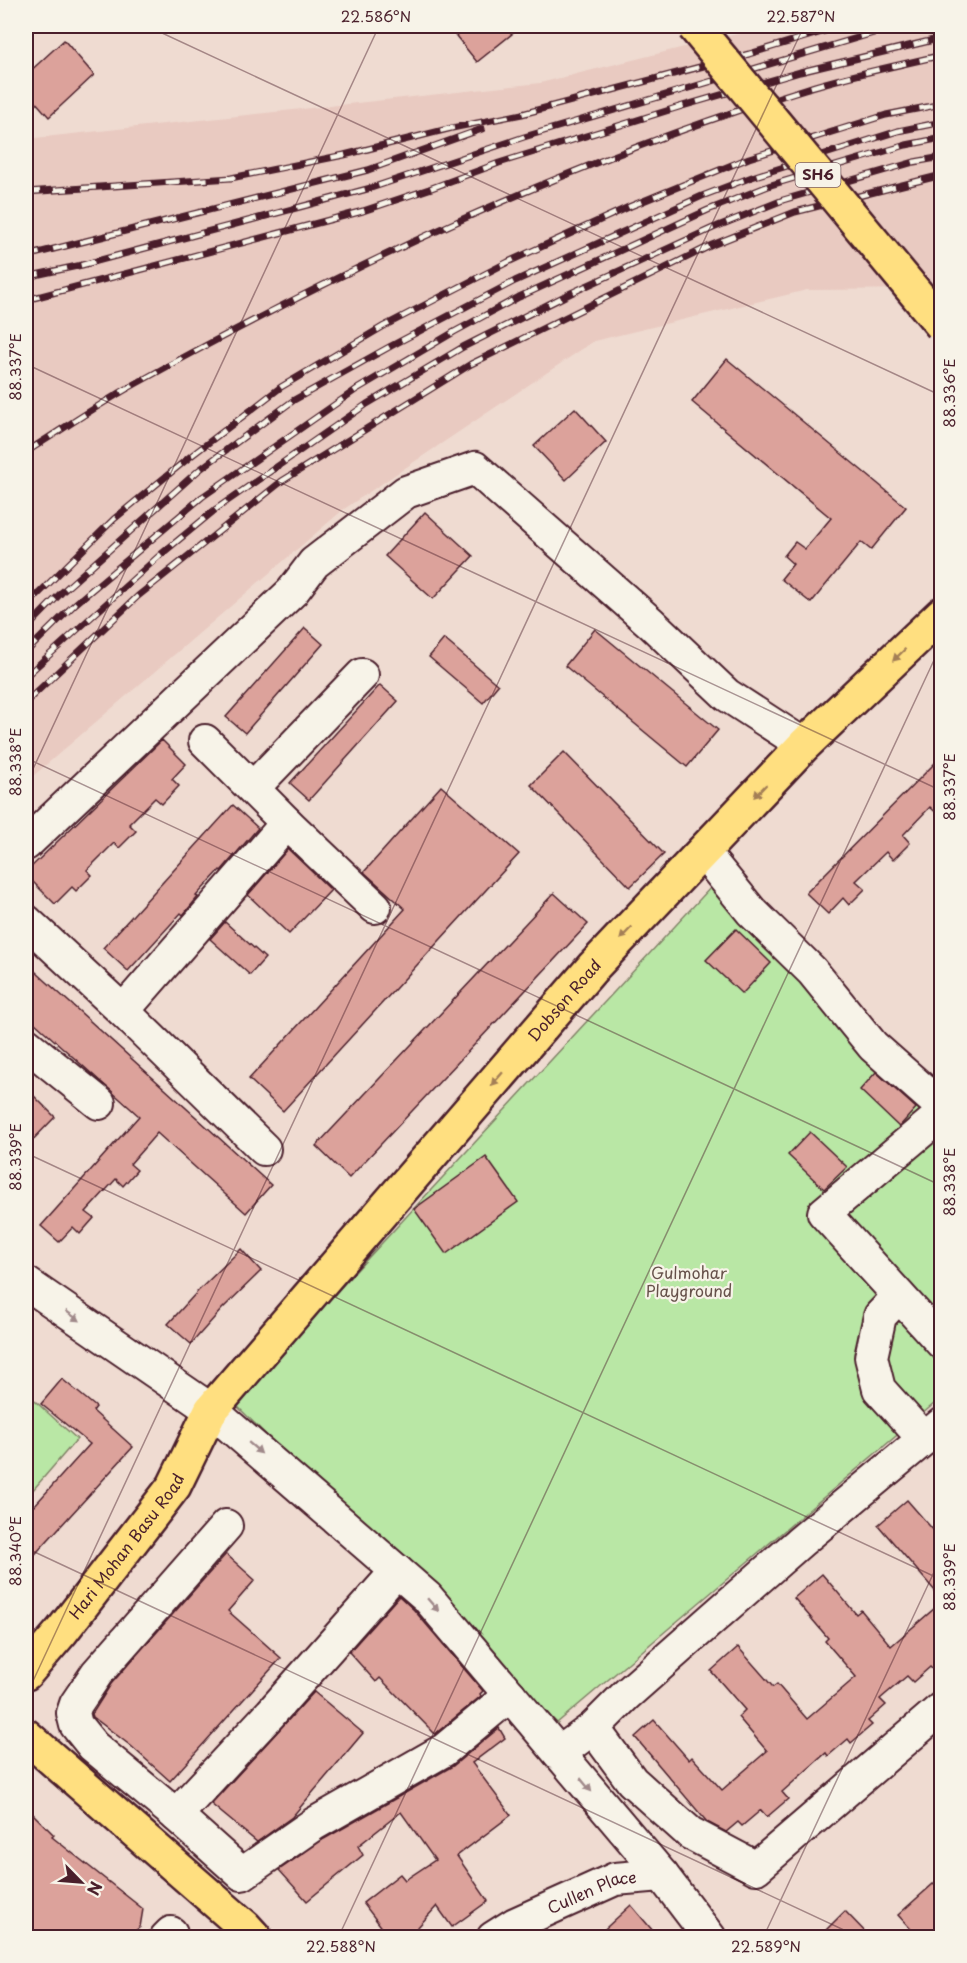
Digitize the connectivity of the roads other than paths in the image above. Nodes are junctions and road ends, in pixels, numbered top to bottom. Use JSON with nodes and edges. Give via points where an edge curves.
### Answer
{"nodes":[{"id":1,"x":694,"y":26,"type":"edge"},
{"id":2,"x":942,"y":325,"type":"edge"},
{"id":3,"x":942,"y":614,"type":"edge"},
{"id":4,"x":362,"y":675,"type":"dead end"},
{"id":5,"x":205,"y":741,"type":"dead end"},
{"id":6,"x":804,"y":745,"type":"junction"},
{"id":7,"x":253,"y":788,"type":"junction"},
{"id":8,"x":287,"y":823,"type":"junction"},
{"id":9,"x":26,"y":844,"type":"edge"},
{"id":10,"x":703,"y":852,"type":"junction"},
{"id":11,"x":375,"y":907,"type":"dead end"},
{"id":12,"x":26,"y":921,"type":"edge"},
{"id":13,"x":123,"y":1011,"type":"junction"},
{"id":14,"x":26,"y":1044,"type":"edge"},
{"id":15,"x":99,"y":1103,"type":"dead end"},
{"id":16,"x":942,"y":1107,"type":"edge"},
{"id":17,"x":942,"y":1113,"type":"edge"},
{"id":18,"x":264,"y":1149,"type":"dead end"},
{"id":19,"x":26,"y":1283,"type":"edge"},
{"id":20,"x":899,"y":1296,"type":"junction"},
{"id":21,"x":942,"y":1343,"type":"edge"},
{"id":22,"x":211,"y":1410,"type":"junction"},
{"id":23,"x":933,"y":1432,"type":"edge"},
{"id":24,"x":226,"y":1526,"type":"dead end"},
{"id":25,"x":397,"y":1571,"type":"junction"},
{"id":26,"x":26,"y":1673,"type":"edge"},
{"id":27,"x":510,"y":1695,"type":"junction"},
{"id":28,"x":942,"y":1708,"type":"edge"},
{"id":29,"x":593,"y":1728,"type":"junction"},
{"id":30,"x":26,"y":1736,"type":"edge"},
{"id":31,"x":559,"y":1753,"type":"junction"},
{"id":32,"x":176,"y":1815,"type":"junction"},
{"id":33,"x":662,"y":1875,"type":"junction"},
{"id":34,"x":250,"y":1932,"type":"edge"},
{"id":35,"x":493,"y":1938,"type":"edge"},
{"id":36,"x":710,"y":1938,"type":"edge"}],
"edges":[{"from":1,"to":2,"type":"main road","number":"SH6","bridge":true},
{"from":3,"to":6,"type":"main road","name":"Dobson Road","one_way":true},
{"from":4,"to":7,"type":"street"},
{"from":5,"to":7,"type":"street"},
{"from":6,"to":9,"type":"street","via":[[727,694],[475,468],[406,492],[314,563],[292,592]]},
{"from":6,"to":10,"type":"main road","name":"Dobson Road","one_way":true},
{"from":7,"to":8,"type":"street"},
{"from":8,"to":11,"type":"street"},
{"from":8,"to":13,"type":"street"},
{"from":10,"to":16,"type":"street","via":[[751,911],[812,971],[873,1046]]},
{"from":10,"to":22,"type":"main road","name":"Dobson Road","one_way":true,"via":[[594,966]]},
{"from":12,"to":13,"type":"street"},
{"from":13,"to":18,"type":"street"},
{"from":14,"to":15,"type":"street"},
{"from":17,"to":20,"type":"street","via":[[825,1213]]},
{"from":19,"to":22,"type":"street","one_way":true},
{"from":20,"to":21,"type":"street"},
{"from":20,"to":23,"type":"street","via":[[880,1316],[871,1357],[879,1389]]},
{"from":22,"to":25,"type":"street","one_way":true},
{"from":22,"to":26,"type":"main road","name":"Hari Mohan Basu Road","via":[[174,1486]]},
{"from":23,"to":29,"type":"street","via":[[800,1542]]},
{"from":24,"to":32,"type":"street","via":[[97,1673],[73,1713],[76,1725],[93,1746]]},
{"from":25,"to":27,"type":"street","one_way":true,"via":[[426,1597]]},
{"from":25,"to":32,"type":"street"},
{"from":27,"to":31,"type":"street"},
{"from":27,"to":32,"type":"street","via":[[444,1750],[314,1824],[242,1875]]},
{"from":28,"to":29,"type":"street","via":[[756,1868],[690,1833],[632,1781]]},
{"from":29,"to":31,"type":"street"},
{"from":30,"to":34,"type":"main road"},
{"from":31,"to":33,"type":"street","one_way":true},
{"from":33,"to":35,"type":"street","name":"Cullen Place","via":[[615,1879],[515,1924]]},
{"from":33,"to":36,"type":"street"}]}
